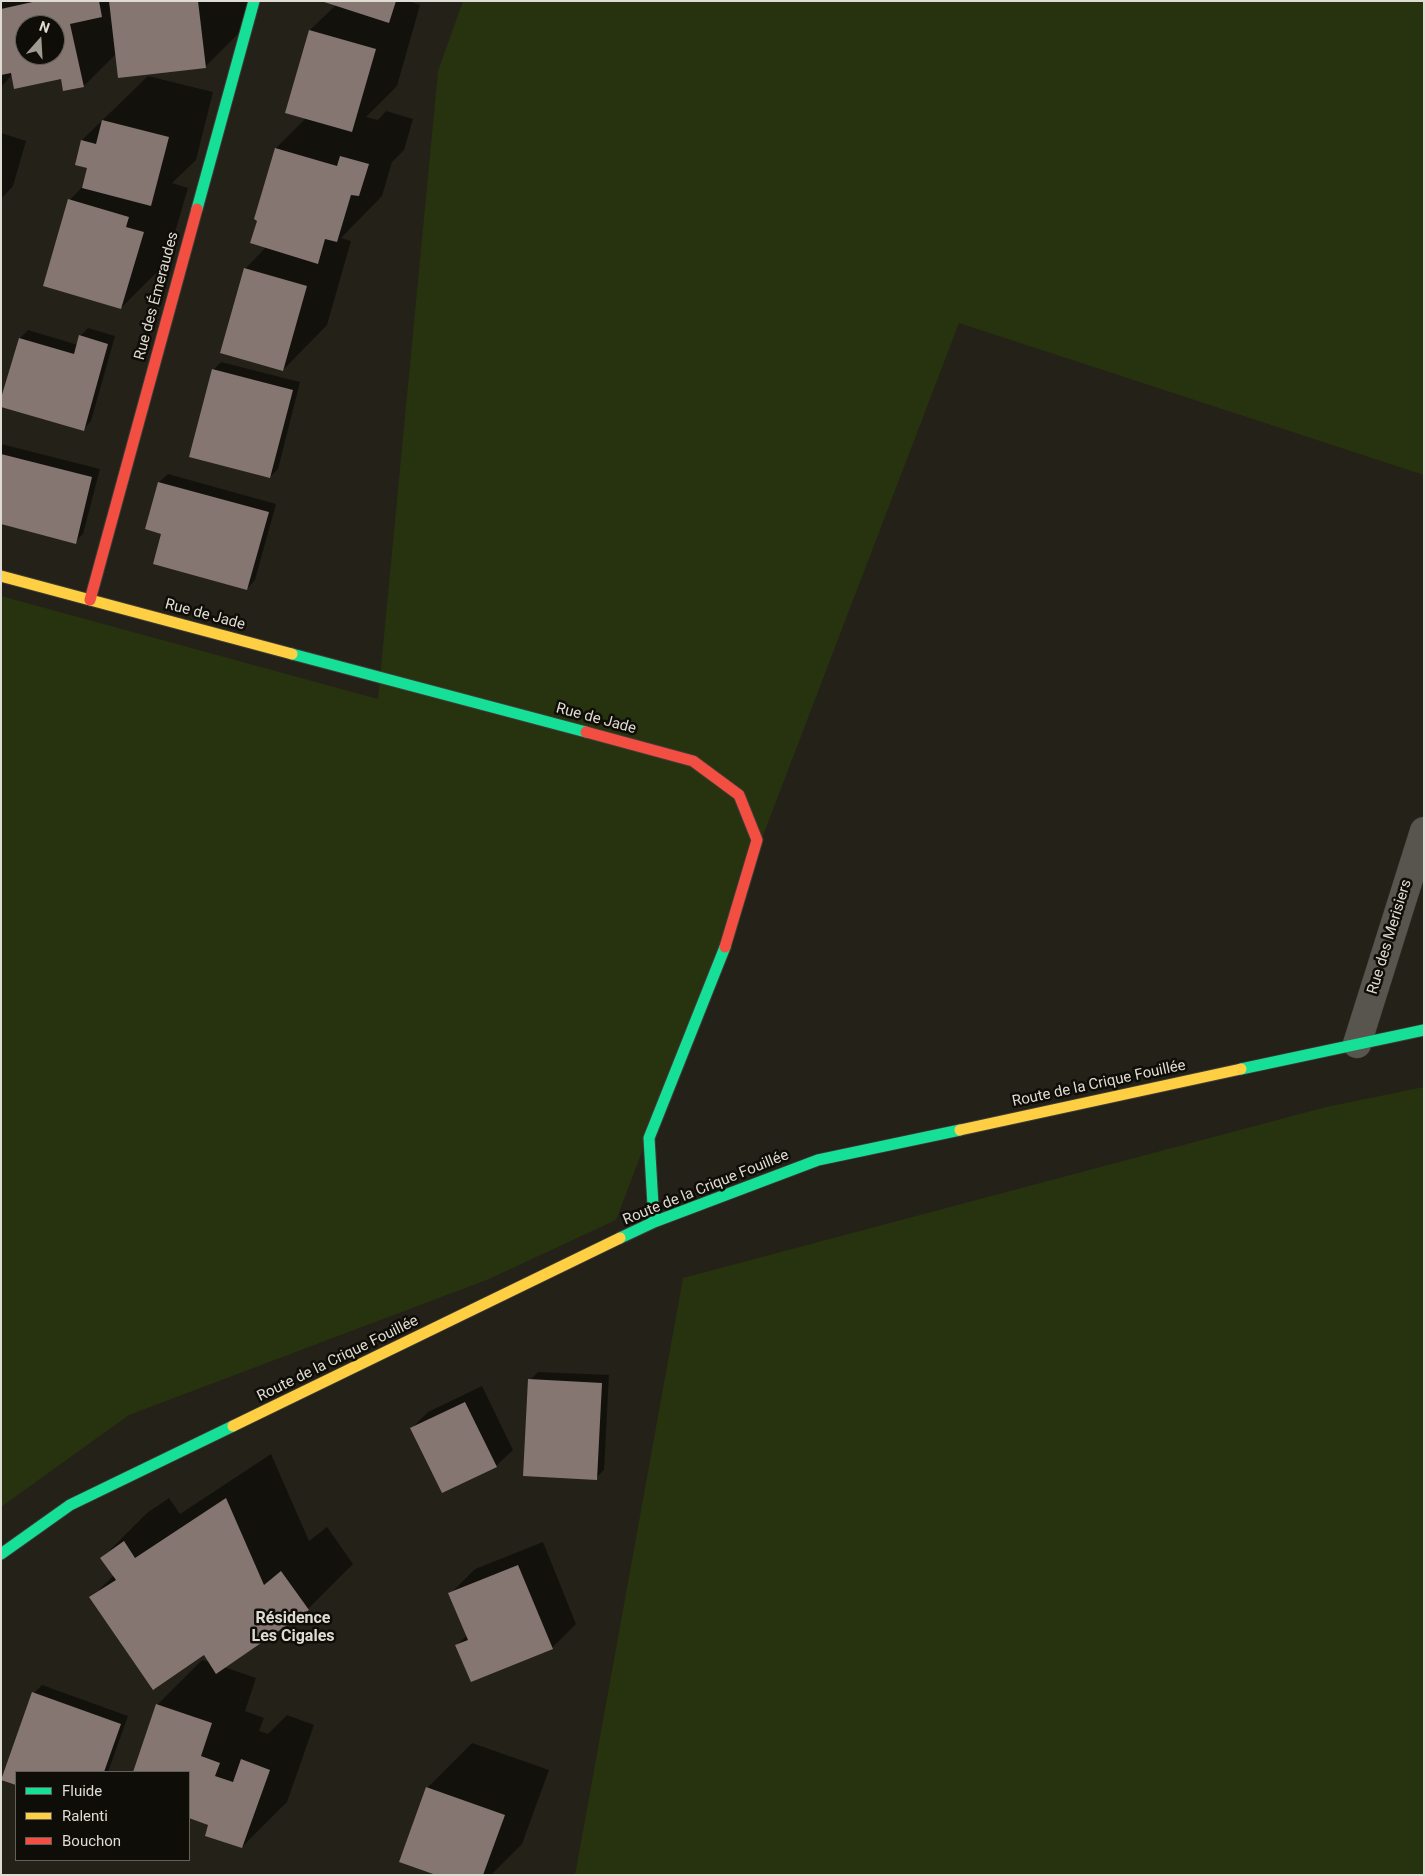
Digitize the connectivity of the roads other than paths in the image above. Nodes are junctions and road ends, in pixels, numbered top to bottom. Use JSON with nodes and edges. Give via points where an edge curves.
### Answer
{"nodes":[{"id":1,"x":254,"y":1,"type":"edge"},
{"id":2,"x":1,"y":576,"type":"edge"},
{"id":3,"x":90,"y":600,"type":"junction"},
{"id":4,"x":1424,"y":831,"type":"edge"},
{"id":5,"x":1424,"y":1030,"type":"edge"},
{"id":6,"x":1357,"y":1044,"type":"junction"},
{"id":7,"x":654,"y":1222,"type":"junction"},
{"id":8,"x":1,"y":1554,"type":"edge"}],
"edges":[{"from":1,"to":3,"type":"street","name":"Rue des Émeraudes"},
{"from":2,"to":3,"type":"street","name":"Rue de Jade"},
{"from":3,"to":7,"type":"street","name":"Rue de Jade","via":[[693,761],[739,795],[757,840],[732,929],[649,1138]]},
{"from":4,"to":6,"type":"street","name":"Rue des Merisiers"},
{"from":5,"to":6,"type":"street","name":"Route de la Crique Fouillée"},
{"from":6,"to":7,"type":"street","name":"Route de la Crique Fouillée","via":[[818,1160]]},
{"from":7,"to":8,"type":"street","name":"Route de la Crique Fouillée","via":[[70,1505]]}]}
